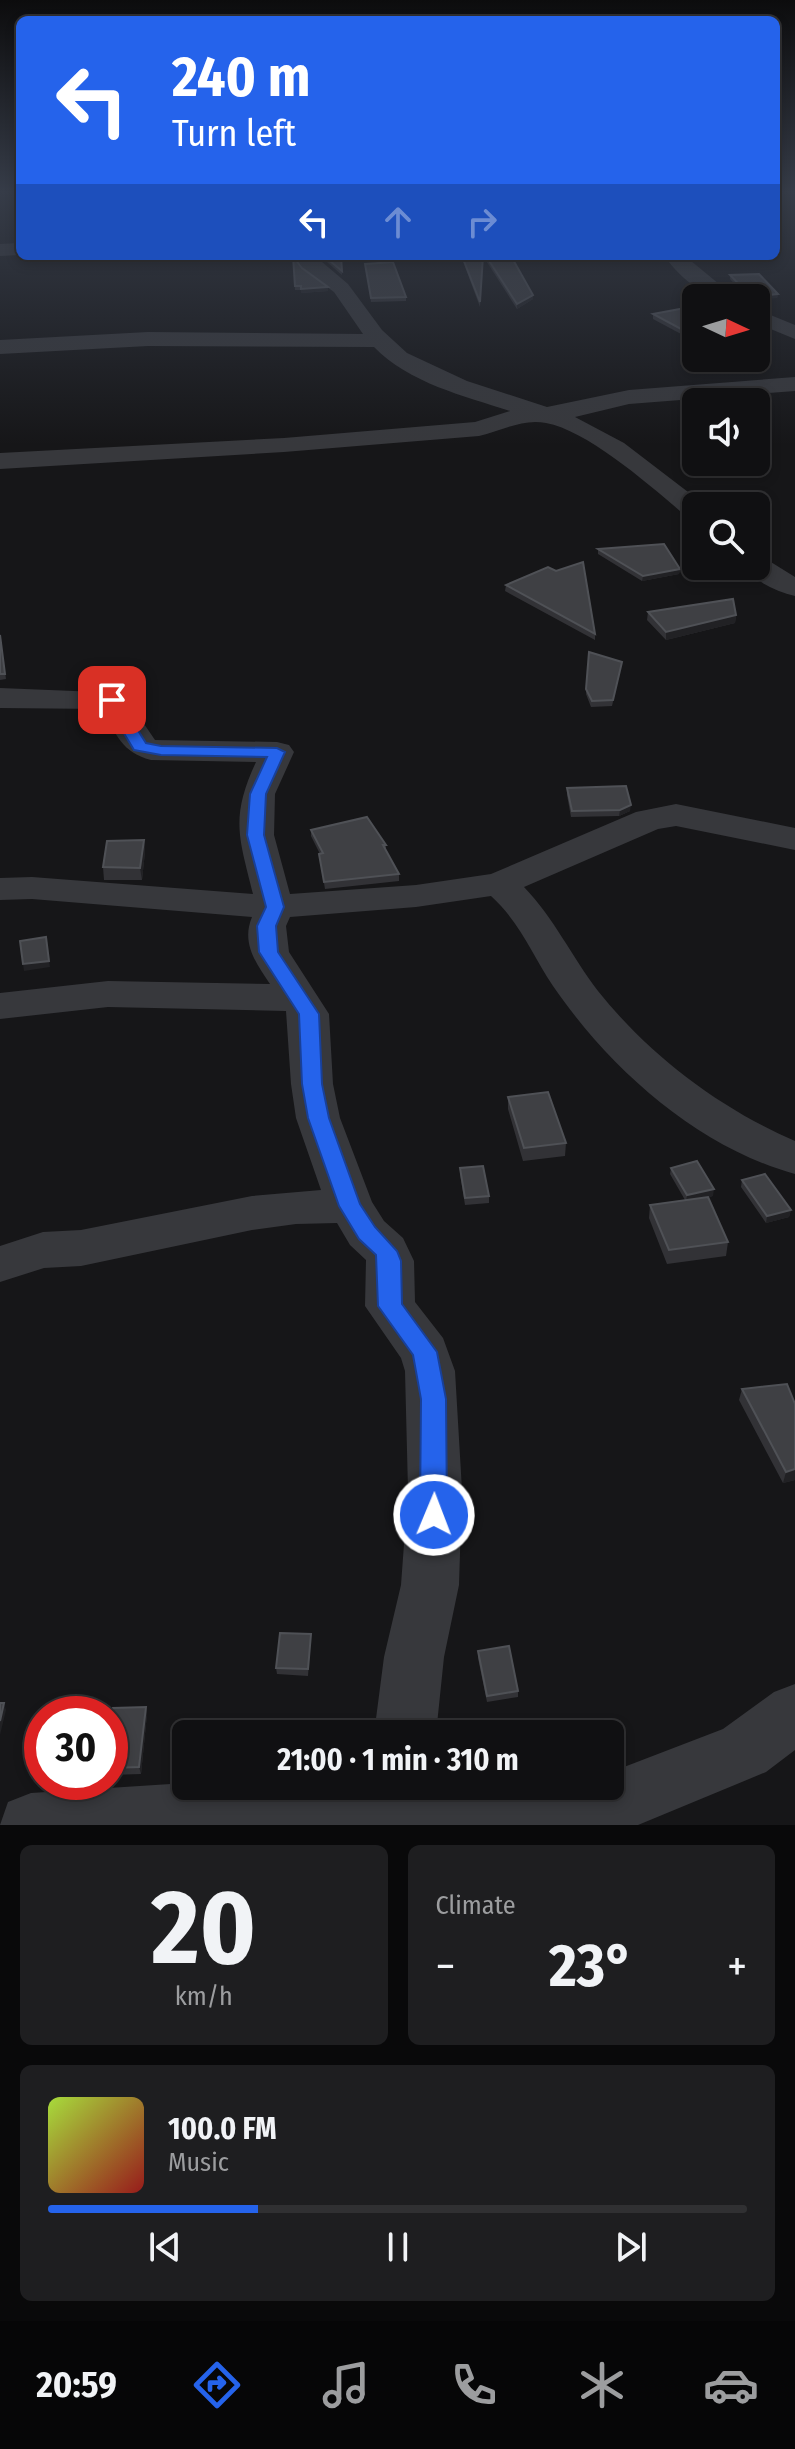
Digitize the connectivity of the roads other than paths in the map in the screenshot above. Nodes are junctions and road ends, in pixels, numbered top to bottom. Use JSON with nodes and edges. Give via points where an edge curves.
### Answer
{"nodes":[{"id":1,"x":326,"y":275,"type":"edge"},
{"id":2,"x":770,"y":321,"type":"edge"},
{"id":3,"x":795,"y":333,"type":"edge"},
{"id":4,"x":379,"y":341,"type":"junction"},
{"id":5,"x":0,"y":347,"type":"edge"},
{"id":6,"x":795,"y":384,"type":"edge"},
{"id":7,"x":542,"y":415,"type":"junction"},
{"id":8,"x":0,"y":461,"type":"edge"},
{"id":9,"x":682,"y":501,"type":"edge"},
{"id":10,"x":770,"y":575,"type":"edge"},
{"id":11,"x":795,"y":587,"type":"edge"},
{"id":12,"x":0,"y":698,"type":"edge"},
{"id":13,"x":779,"y":836,"type":"edge"},
{"id":14,"x":795,"y":860,"type":"edge"},
{"id":15,"x":499,"y":884,"type":"junction"},
{"id":16,"x":0,"y":889,"type":"edge"},
{"id":17,"x":275,"y":907,"type":"junction"},
{"id":18,"x":300,"y":998,"type":"junction"},
{"id":19,"x":0,"y":1006,"type":"edge"},
{"id":20,"x":795,"y":1158,"type":"edge"},
{"id":21,"x":350,"y":1206,"type":"junction"},
{"id":22,"x":0,"y":1264,"type":"edge"},
{"id":23,"x":795,"y":1713,"type":"edge"},
{"id":24,"x":407,"y":1720,"type":"edge"},
{"id":25,"x":397,"y":1809,"type":"edge"},
{"id":26,"x":31,"y":1825,"type":"edge"}],
"edges":[{"from":1,"to":4,"type":"street","via":[[355,304]]},
{"from":2,"to":3,"type":"street"},
{"from":4,"to":5,"type":"street","via":[[148,339]]},
{"from":4,"to":7,"type":"street","via":[[399,358]]},
{"from":6,"to":7,"type":"street","via":[[629,397]]},
{"from":7,"to":8,"type":"street","via":[[503,419],[479,429]]},
{"from":7,"to":9,"type":"street","via":[[594,435]]},
{"from":10,"to":11,"type":"street"},
{"from":12,"to":17,"type":"street","via":[[112,700],[140,746],[151,750],[277,752],[258,794],[256,835]]},
{"from":13,"to":14,"type":"street"},
{"from":13,"to":15,"type":"street","via":[[676,815],[649,820]]},
{"from":15,"to":17,"type":"street"},
{"from":15,"to":20,"type":"street","via":[[542,932],[599,1021],[658,1079],[736,1130]]},
{"from":16,"to":17,"type":"street"},
{"from":17,"to":18,"type":"street","via":[[267,926],[269,952]]},
{"from":18,"to":19,"type":"street","via":[[108,994]]},
{"from":18,"to":21,"type":"street","via":[[309,1014],[318,1118]]},
{"from":21,"to":22,"type":"street","via":[[252,1213],[81,1248],[43,1250]]},
{"from":21,"to":24,"type":"street","via":[[386,1251],[390,1306],[425,1352],[433,1399],[430,1585]]},
{"from":23,"to":25,"type":"street","via":[[744,1751],[624,1799],[487,1822]]},
{"from":25,"to":26,"type":"street"}]}
